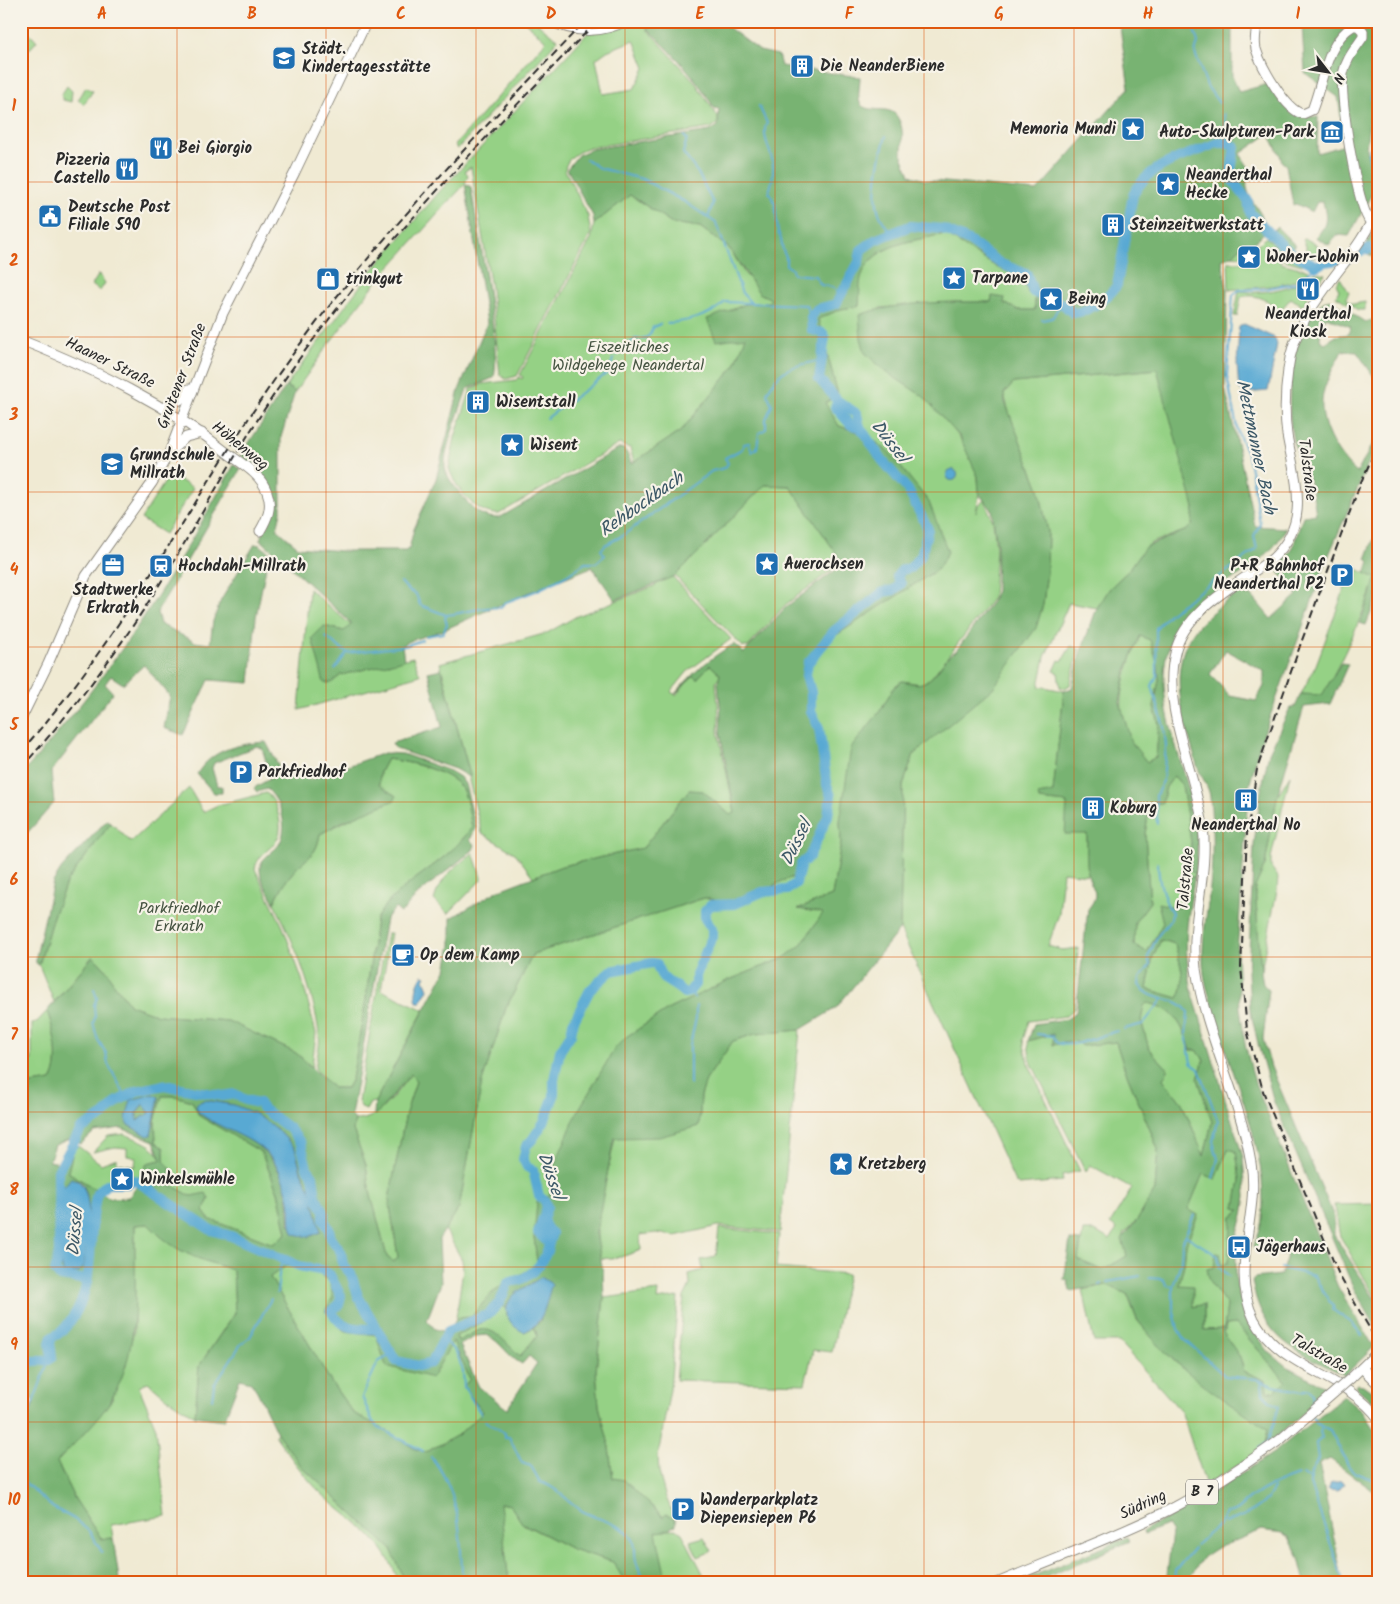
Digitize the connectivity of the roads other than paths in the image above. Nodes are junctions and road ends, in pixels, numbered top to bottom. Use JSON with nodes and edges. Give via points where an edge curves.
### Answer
{"nodes":[{"id":1,"x":367,"y":21,"type":"edge"},
{"id":2,"x":548,"y":21,"type":"edge"},
{"id":3,"x":629,"y":21,"type":"edge"},
{"id":4,"x":1258,"y":21,"type":"edge"},
{"id":5,"x":1379,"y":205,"type":"edge"},
{"id":6,"x":1371,"y":224,"type":"junction"},
{"id":7,"x":21,"y":340,"type":"edge"},
{"id":8,"x":193,"y":386,"type":"junction"},
{"id":9,"x":164,"y":407,"type":"junction"},
{"id":10,"x":182,"y":419,"type":"junction"},
{"id":11,"x":202,"y":433,"type":"junction"},
{"id":12,"x":169,"y":452,"type":"junction"},
{"id":13,"x":260,"y":531,"type":"dead end"},
{"id":14,"x":21,"y":719,"type":"edge"},
{"id":15,"x":1379,"y":1351,"type":"edge"},
{"id":16,"x":1362,"y":1368,"type":"junction"},
{"id":17,"x":1379,"y":1385,"type":"edge"},
{"id":18,"x":1379,"y":1419,"type":"edge"},
{"id":19,"x":997,"y":1583,"type":"edge"}],
"edges":[{"from":1,"to":8,"type":"main road","name":"Gruitener Straße","via":[[223,313]]},
{"from":2,"to":3,"type":"street","via":[[581,33],[606,30]]},
{"from":4,"to":6,"type":"main road","via":[[1255,36],[1260,60],[1285,100],[1299,113],[1312,110],[1334,48],[1350,27],[1356,25],[1364,34],[1345,65],[1342,94],[1361,199]]},
{"from":5,"to":6,"type":"main road","name":"Talstraße"},
{"from":6,"to":18,"type":"main road","name":"Talstraße","via":[[1308,312],[1293,347],[1288,367],[1286,423],[1298,490],[1296,520],[1291,536],[1272,559],[1197,615],[1180,639],[1172,675],[1179,727],[1204,828],[1196,968],[1251,1165],[1253,1194],[1244,1273],[1247,1298],[1255,1320],[1279,1349],[1300,1364],[1340,1384],[1365,1403]]},
{"from":7,"to":9,"type":"main road","name":"Haaner Straße","via":[[85,367]]},
{"from":8,"to":9,"type":"main road","via":[[180,400]]},
{"from":8,"to":10,"type":"main road","name":"Gruitener Straße"},
{"from":9,"to":10,"type":"main road","name":"Haaner Straße"},
{"from":10,"to":11,"type":"main road","name":"Höhenweg"},
{"from":10,"to":12,"type":"main road","name":"Gruitener Straße"},
{"from":11,"to":12,"type":"main road","via":[[186,436]]},
{"from":11,"to":13,"type":"main road","name":"Höhenweg","via":[[263,484],[268,493],[269,512]]},
{"from":12,"to":14,"type":"main road","name":"Gruitener Straße","via":[[152,483],[86,576]]},
{"from":15,"to":16,"type":"main road","name":"Südring","number":"B 7"},
{"from":16,"to":17,"type":"main road"},
{"from":16,"to":19,"type":"main road","name":"Südring","number":"B 7","bridge":true,"via":[[1281,1439],[1214,1485],[1116,1534]]}]}
